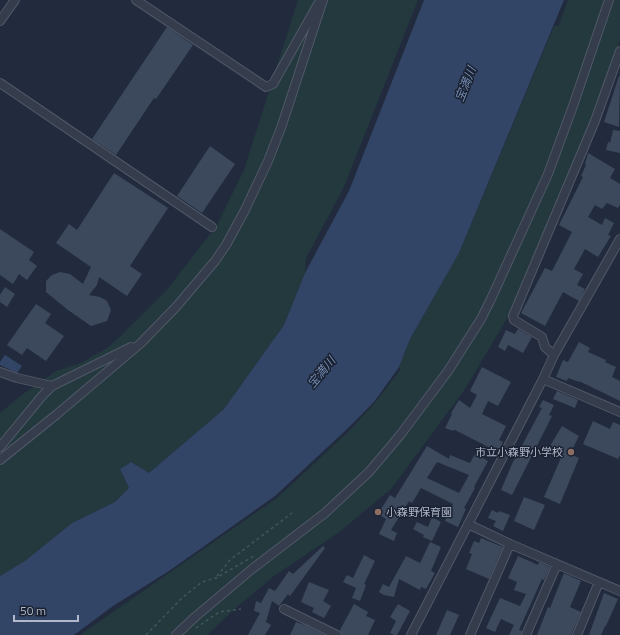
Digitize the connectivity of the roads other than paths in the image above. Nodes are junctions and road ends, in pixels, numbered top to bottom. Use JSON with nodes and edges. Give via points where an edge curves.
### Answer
{"nodes":[{"id":1,"x":15,"y":0,"type":"edge"},
{"id":2,"x":136,"y":0,"type":"edge"},
{"id":3,"x":322,"y":0,"type":"edge"},
{"id":4,"x":609,"y":0,"type":"edge"},
{"id":5,"x":0,"y":21,"type":"edge"},
{"id":6,"x":620,"y":51,"type":"edge"},
{"id":7,"x":0,"y":83,"type":"edge"},
{"id":8,"x":212,"y":227,"type":"dead end"},
{"id":9,"x":620,"y":239,"type":"edge"},
{"id":10,"x":141,"y":343,"type":"junction"},
{"id":11,"x":554,"y":355,"type":"junction"},
{"id":12,"x":0,"y":372,"type":"edge"},
{"id":13,"x":543,"y":379,"type":"junction"},
{"id":14,"x":52,"y":386,"type":"junction"},
{"id":15,"x":620,"y":412,"type":"edge"},
{"id":16,"x":0,"y":447,"type":"edge"},
{"id":17,"x":0,"y":460,"type":"edge"},
{"id":18,"x":468,"y":524,"type":"junction"},
{"id":19,"x":510,"y":544,"type":"junction"},
{"id":20,"x":557,"y":564,"type":"junction"},
{"id":21,"x":599,"y":582,"type":"junction"},
{"id":22,"x":620,"y":591,"type":"edge"},
{"id":23,"x":284,"y":609,"type":"dead end"},
{"id":24,"x":176,"y":635,"type":"edge"},
{"id":25,"x":337,"y":635,"type":"edge"},
{"id":26,"x":411,"y":635,"type":"edge"},
{"id":27,"x":470,"y":635,"type":"edge"},
{"id":28,"x":526,"y":635,"type":"edge"},
{"id":29,"x":577,"y":635,"type":"edge"}],
"edges":[{"from":1,"to":5,"type":"street"},
{"from":2,"to":3,"type":"street","via":[[266,87],[273,84]]},
{"from":3,"to":10,"type":"street","via":[[281,128],[245,210],[215,261]]},
{"from":4,"to":24,"type":"street","via":[[548,174],[491,300],[448,372],[382,458],[349,492],[252,569]]},
{"from":6,"to":11,"type":"street","via":[[595,121],[513,316],[514,320],[542,336],[545,347]]},
{"from":7,"to":8,"type":"street"},
{"from":9,"to":11,"type":"street"},
{"from":10,"to":14,"type":"street"},
{"from":10,"to":17,"type":"street"},
{"from":11,"to":13,"type":"street"},
{"from":12,"to":14,"type":"street"},
{"from":13,"to":15,"type":"street"},
{"from":13,"to":18,"type":"street"},
{"from":14,"to":16,"type":"street"},
{"from":18,"to":19,"type":"street"},
{"from":18,"to":26,"type":"street"},
{"from":19,"to":20,"type":"street"},
{"from":19,"to":27,"type":"street"},
{"from":20,"to":21,"type":"street"},
{"from":20,"to":28,"type":"street"},
{"from":21,"to":22,"type":"street"},
{"from":21,"to":29,"type":"street"},
{"from":23,"to":25,"type":"street"}]}
